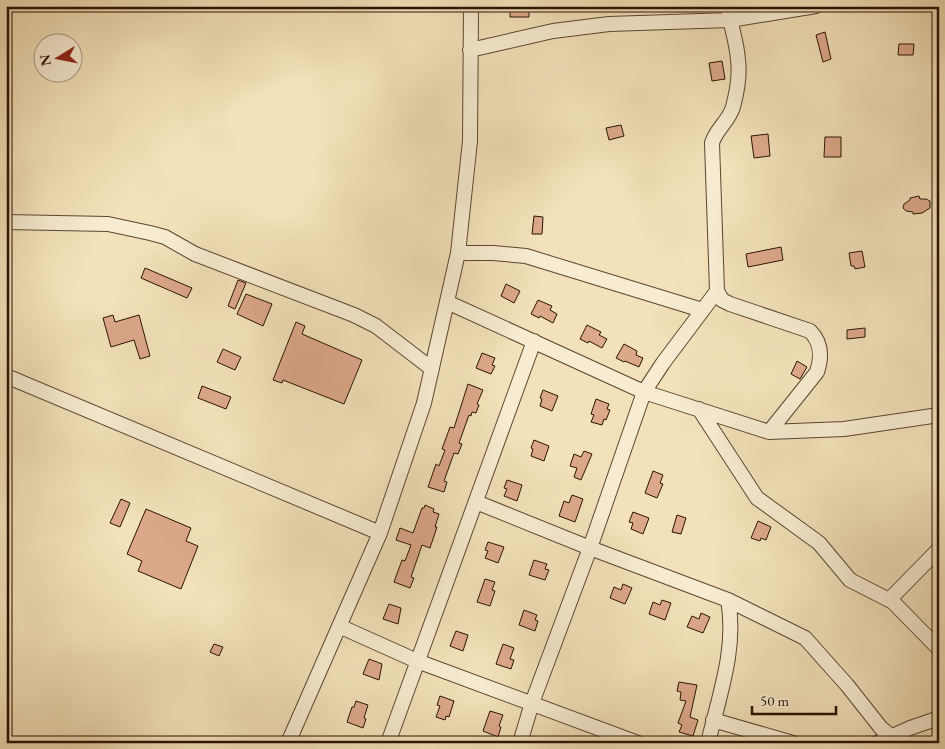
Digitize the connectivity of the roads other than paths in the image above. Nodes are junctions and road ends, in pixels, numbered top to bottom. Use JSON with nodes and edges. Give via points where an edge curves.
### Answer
{"nodes":[{"id":1,"x":471,"y":6,"type":"edge"},
{"id":2,"x":816,"y":6,"type":"edge"},
{"id":3,"x":729,"y":13,"type":"edge"},
{"id":4,"x":470,"y":50,"type":"junction"},
{"id":5,"x":6,"y":222,"type":"edge"},
{"id":6,"x":458,"y":253,"type":"junction"},
{"id":7,"x":716,"y":291,"type":"junction"},
{"id":8,"x":447,"y":302,"type":"junction"},
{"id":9,"x":702,"y":310,"type":"junction"},
{"id":10,"x":534,"y":340,"type":"junction"},
{"id":11,"x":432,"y":369,"type":"junction"},
{"id":12,"x":6,"y":376,"type":"edge"},
{"id":13,"x":644,"y":392,"type":"junction"},
{"id":14,"x":699,"y":409,"type":"junction"},
{"id":15,"x":939,"y":415,"type":"edge"},
{"id":16,"x":769,"y":432,"type":"junction"},
{"id":17,"x":476,"y":502,"type":"junction"},
{"id":18,"x":380,"y":532,"type":"junction"},
{"id":19,"x":590,"y":548,"type":"junction"},
{"id":20,"x":939,"y":549,"type":"edge"},
{"id":21,"x":728,"y":600,"type":"junction"},
{"id":22,"x":889,"y":600,"type":"junction"},
{"id":23,"x":339,"y":626,"type":"junction"},
{"id":24,"x":939,"y":649,"type":"edge"},
{"id":25,"x":417,"y":661,"type":"junction"},
{"id":26,"x":532,"y":704,"type":"junction"},
{"id":27,"x":939,"y":718,"type":"edge"},
{"id":28,"x":713,"y":720,"type":"junction"},
{"id":29,"x":892,"y":737,"type":"junction"},
{"id":30,"x":288,"y":743,"type":"edge"},
{"id":31,"x":388,"y":743,"type":"edge"},
{"id":32,"x":520,"y":743,"type":"edge"},
{"id":33,"x":638,"y":743,"type":"edge"},
{"id":34,"x":708,"y":743,"type":"edge"},
{"id":35,"x":793,"y":743,"type":"edge"},
{"id":36,"x":877,"y":743,"type":"edge"}],
"edges":[{"from":1,"to":4,"type":"street"},
{"from":2,"to":3,"type":"street"},
{"from":3,"to":4,"type":"street","via":[[562,30]]},
{"from":3,"to":7,"type":"street","via":[[738,60],[737,84],[728,119],[712,143]]},
{"from":4,"to":6,"type":"street","via":[[470,141]]},
{"from":5,"to":11,"type":"street","via":[[108,224],[165,237],[195,254],[354,315],[376,326]]},
{"from":6,"to":8,"type":"street"},
{"from":6,"to":9,"type":"street","via":[[526,256]]},
{"from":7,"to":9,"type":"street"},
{"from":7,"to":16,"type":"street","via":[[722,300],[730,304],[810,331],[820,344],[817,372]]},
{"from":8,"to":10,"type":"street"},
{"from":8,"to":11,"type":"street"},
{"from":9,"to":13,"type":"street"},
{"from":10,"to":13,"type":"street"},
{"from":10,"to":17,"type":"street"},
{"from":11,"to":18,"type":"street","via":[[424,403]]},
{"from":12,"to":18,"type":"street"},
{"from":13,"to":14,"type":"street"},
{"from":13,"to":19,"type":"street"},
{"from":14,"to":16,"type":"street"},
{"from":14,"to":22,"type":"street","via":[[757,498],[823,547],[850,580]]},
{"from":15,"to":16,"type":"street","via":[[844,429]]},
{"from":17,"to":19,"type":"street"},
{"from":17,"to":25,"type":"street"},
{"from":18,"to":23,"type":"street"},
{"from":19,"to":21,"type":"street"},
{"from":19,"to":26,"type":"street"},
{"from":20,"to":22,"type":"street"},
{"from":21,"to":28,"type":"street","via":[[730,647]]},
{"from":21,"to":29,"type":"street","via":[[810,643]]},
{"from":22,"to":24,"type":"street"},
{"from":23,"to":25,"type":"street"},
{"from":23,"to":30,"type":"street"},
{"from":25,"to":26,"type":"street"},
{"from":25,"to":31,"type":"street"},
{"from":26,"to":32,"type":"street"},
{"from":26,"to":33,"type":"street"},
{"from":27,"to":29,"type":"street"},
{"from":28,"to":34,"type":"street"},
{"from":28,"to":35,"type":"street"},
{"from":29,"to":36,"type":"street"}]}
